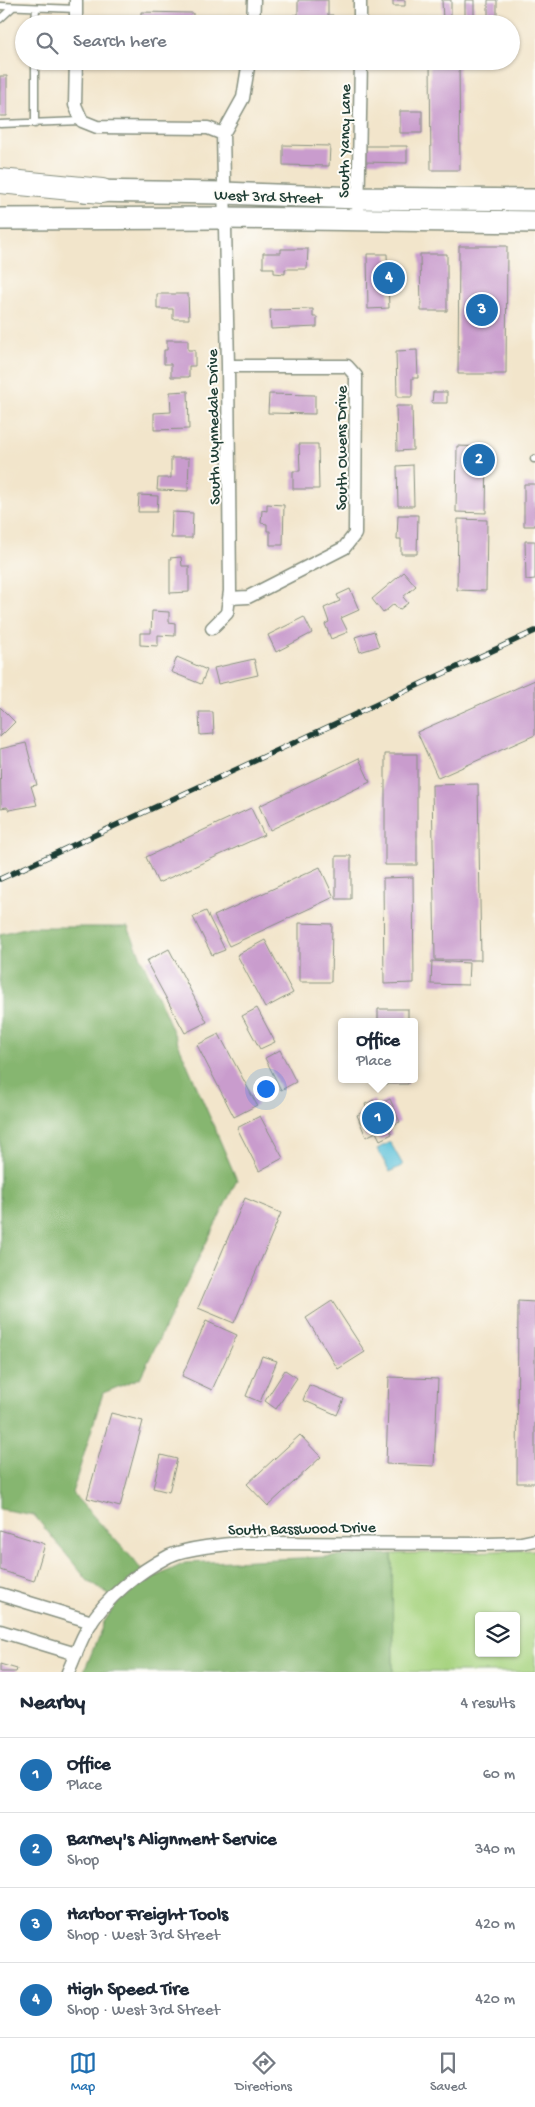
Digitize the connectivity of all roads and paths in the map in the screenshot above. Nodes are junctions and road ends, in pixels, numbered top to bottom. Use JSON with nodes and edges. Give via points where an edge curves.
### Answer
{"nodes":[{"id":1,"x":254,"y":0,"type":"edge"},
{"id":2,"x":360,"y":0,"type":"edge"},
{"id":3,"x":76,"y":4,"type":"edge"},
{"id":4,"x":0,"y":6,"type":"edge"},
{"id":5,"x":13,"y":7,"type":"junction"},
{"id":6,"x":36,"y":8,"type":"junction"},
{"id":7,"x":36,"y":15,"type":"edge"},
{"id":8,"x":253,"y":15,"type":"edge"},
{"id":9,"x":360,"y":15,"type":"edge"},
{"id":10,"x":0,"y":20,"type":"edge"},
{"id":11,"x":35,"y":70,"type":"edge"},
{"id":12,"x":76,"y":70,"type":"edge"},
{"id":13,"x":248,"y":70,"type":"edge"},
{"id":14,"x":361,"y":70,"type":"edge"},
{"id":15,"x":82,"y":120,"type":"junction"},
{"id":16,"x":0,"y":124,"type":"edge"},
{"id":17,"x":35,"y":124,"type":"junction"},
{"id":18,"x":223,"y":134,"type":"junction"},
{"id":19,"x":0,"y":182,"type":"edge"},
{"id":20,"x":0,"y":189,"type":"edge"},
{"id":21,"x":102,"y":191,"type":"junction"},
{"id":22,"x":223,"y":193,"type":"junction"},
{"id":23,"x":358,"y":198,"type":"junction"},
{"id":24,"x":535,"y":200,"type":"edge"},
{"id":25,"x":223,"y":218,"type":"junction"},
{"id":26,"x":0,"y":219,"type":"edge"},
{"id":27,"x":358,"y":221,"type":"junction"},
{"id":28,"x":535,"y":222,"type":"edge"},
{"id":29,"x":228,"y":366,"type":"junction"},
{"id":30,"x":230,"y":598,"type":"junction"},
{"id":31,"x":212,"y":628,"type":"dead end"},
{"id":32,"x":535,"y":1540,"type":"edge"},
{"id":33,"x":0,"y":1594,"type":"edge"},
{"id":34,"x":92,"y":1622,"type":"junction"},
{"id":35,"x":0,"y":1631,"type":"edge"},
{"id":36,"x":76,"y":1654,"type":"junction"},
{"id":37,"x":68,"y":1672,"type":"edge"}],
"edges":[{"from":1,"to":8,"type":"street"},
{"from":2,"to":9,"type":"street"},
{"from":3,"to":6,"type":"lane"},
{"from":4,"to":5,"type":"lane"},
{"from":5,"to":6,"type":"lane"},
{"from":5,"to":10,"type":"lane"},
{"from":6,"to":7,"type":"lane"},
{"from":11,"to":17,"type":"lane"},
{"from":12,"to":15,"type":"street","via":[[75,105]]},
{"from":13,"to":18,"type":"street","via":[[243,98]]},
{"from":14,"to":23,"type":"street","name":"South Yancy Lane"},
{"from":15,"to":17,"type":"lane"},
{"from":15,"to":18,"type":"street","via":[[97,126],[208,128]]},
{"from":16,"to":17,"type":"lane"},
{"from":18,"to":22,"type":"street","name":"South Wynnedale Drive"},
{"from":19,"to":21,"type":"highway"},
{"from":20,"to":21,"type":"main road","name":"West 3rd Street"},
{"from":21,"to":22,"type":"main road","name":"West 3rd Street"},
{"from":22,"to":23,"type":"main road","name":"West 3rd Street"},
{"from":22,"to":25,"type":"street","name":"South Wynnedale Drive"},
{"from":23,"to":24,"type":"main road","name":"West 3rd Street"},
{"from":23,"to":27,"type":"street","name":"South Yancy Lane"},
{"from":25,"to":26,"type":"main road","name":"West 3rd Street"},
{"from":25,"to":27,"type":"main road","name":"West 3rd Street"},
{"from":25,"to":29,"type":"street","name":"South Wynnedale Drive"},
{"from":27,"to":28,"type":"main road","name":"West 3rd Street"},
{"from":29,"to":30,"type":"street","name":"South Wynnedale Drive"},
{"from":29,"to":30,"type":"street","name":"South Owens Drive","via":[[347,366],[356,376],[355,534],[344,548],[248,597]]},
{"from":30,"to":31,"type":"street","name":"South Wynnedale Drive","via":[[227,613]]},
{"from":32,"to":34,"type":"street","name":"South Basswood Drive","via":[[505,1543],[220,1544],[170,1556],[146,1570],[115,1594]]},
{"from":33,"to":34,"type":"street"},
{"from":34,"to":36,"type":"street","name":"South Basswood Drive"},
{"from":35,"to":36,"type":"street"},
{"from":36,"to":37,"type":"street","name":"South Basswood Drive"}]}
